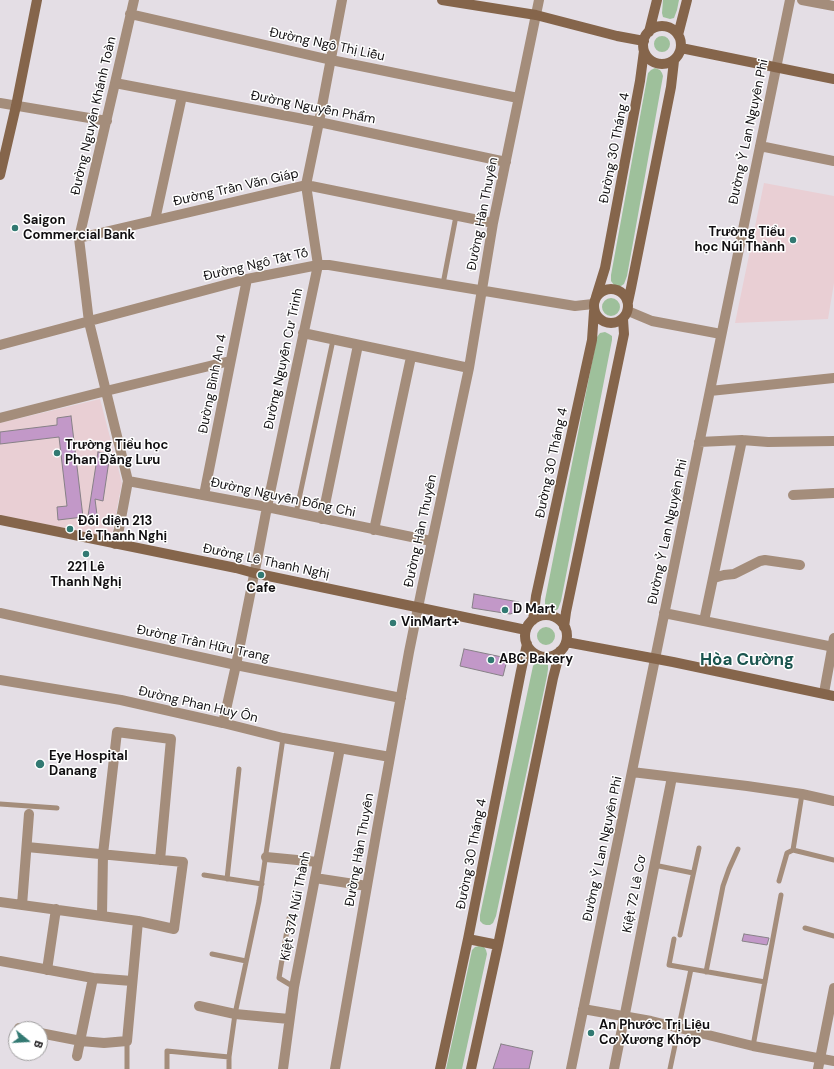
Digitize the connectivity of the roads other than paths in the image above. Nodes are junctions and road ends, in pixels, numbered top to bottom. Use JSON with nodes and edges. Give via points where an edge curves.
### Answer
{"nodes":[{"id":1,"x":37,"y":0,"type":"edge"},
{"id":2,"x":134,"y":0,"type":"edge"},
{"id":3,"x":342,"y":0,"type":"edge"},
{"id":4,"x":442,"y":0,"type":"edge"},
{"id":5,"x":539,"y":0,"type":"edge"},
{"id":6,"x":657,"y":0,"type":"edge"},
{"id":7,"x":687,"y":0,"type":"edge"},
{"id":8,"x":790,"y":0,"type":"edge"},
{"id":9,"x":802,"y":0,"type":"edge"},
{"id":10,"x":834,"y":6,"type":"edge"},
{"id":11,"x":130,"y":14,"type":"junction"},
{"id":12,"x":536,"y":15,"type":"junction"},
{"id":13,"x":678,"y":35,"type":"junction"},
{"id":14,"x":646,"y":41,"type":"junction"},
{"id":15,"x":681,"y":48,"type":"junction"},
{"id":16,"x":331,"y":60,"type":"junction"},
{"id":17,"x":674,"y":61,"type":"junction"},
{"id":18,"x":776,"y":67,"type":"junction"},
{"id":19,"x":834,"y":79,"type":"edge"},
{"id":20,"x":116,"y":83,"type":"junction"},
{"id":21,"x":182,"y":96,"type":"junction"},
{"id":22,"x":518,"y":98,"type":"junction"},
{"id":23,"x":0,"y":102,"type":"edge"},
{"id":24,"x":16,"y":106,"type":"junction"},
{"id":25,"x":107,"y":120,"type":"junction"},
{"id":26,"x":319,"y":122,"type":"junction"},
{"id":27,"x":760,"y":146,"type":"junction"},
{"id":28,"x":834,"y":161,"type":"edge"},
{"id":29,"x":506,"y":162,"type":"junction"},
{"id":30,"x":0,"y":175,"type":"edge"},
{"id":31,"x":306,"y":185,"type":"junction"},
{"id":32,"x":456,"y":216,"type":"junction"},
{"id":33,"x":154,"y":220,"type":"junction"},
{"id":34,"x":493,"y":223,"type":"junction"},
{"id":35,"x":79,"y":238,"type":"junction"},
{"id":36,"x":318,"y":265,"type":"junction"},
{"id":37,"x":246,"y":279,"type":"junction"},
{"id":38,"x":443,"y":284,"type":"junction"},
{"id":39,"x":482,"y":291,"type":"junction"},
{"id":40,"x":594,"y":304,"type":"junction"},
{"id":41,"x":626,"y":311,"type":"junction"},
{"id":42,"x":89,"y":322,"type":"junction"},
{"id":43,"x":303,"y":334,"type":"junction"},
{"id":44,"x":721,"y":334,"type":"junction"},
{"id":45,"x":333,"y":340,"type":"junction"},
{"id":46,"x":0,"y":345,"type":"edge"},
{"id":47,"x":358,"y":345,"type":"junction"},
{"id":48,"x":411,"y":357,"type":"junction"},
{"id":49,"x":230,"y":361,"type":"junction"},
{"id":50,"x":469,"y":368,"type":"junction"},
{"id":51,"x":834,"y":378,"type":"edge"},
{"id":52,"x":106,"y":391,"type":"junction"},
{"id":53,"x":710,"y":391,"type":"junction"},
{"id":54,"x":0,"y":418,"type":"edge"},
{"id":55,"x":742,"y":440,"type":"junction"},
{"id":56,"x":834,"y":441,"type":"edge"},
{"id":57,"x":699,"y":442,"type":"junction"},
{"id":58,"x":128,"y":481,"type":"junction"},
{"id":59,"x":834,"y":493,"type":"edge"},
{"id":60,"x":204,"y":495,"type":"junction"},
{"id":61,"x":793,"y":495,"type":"dead end"},
{"id":62,"x":267,"y":507,"type":"junction"},
{"id":63,"x":296,"y":513,"type":"junction"},
{"id":64,"x":322,"y":519,"type":"junction"},
{"id":65,"x":0,"y":520,"type":"edge"},
{"id":66,"x":374,"y":530,"type":"junction"},
{"id":67,"x":431,"y":541,"type":"junction"},
{"id":68,"x":115,"y":544,"type":"junction"},
{"id":69,"x":800,"y":565,"type":"dead end"},
{"id":70,"x":254,"y":573,"type":"junction"},
{"id":71,"x":714,"y":578,"type":"junction"},
{"id":72,"x":418,"y":608,"type":"junction"},
{"id":73,"x":0,"y":613,"type":"edge"},
{"id":74,"x":664,"y":613,"type":"junction"},
{"id":75,"x":533,"y":620,"type":"junction"},
{"id":76,"x":704,"y":621,"type":"junction"},
{"id":77,"x":564,"y":627,"type":"junction"},
{"id":78,"x":526,"y":630,"type":"junction"},
{"id":79,"x":566,"y":642,"type":"junction"},
{"id":80,"x":527,"y":644,"type":"junction"},
{"id":81,"x":833,"y":644,"type":"edge"},
{"id":82,"x":560,"y":651,"type":"junction"},
{"id":83,"x":655,"y":659,"type":"junction"},
{"id":84,"x":236,"y":665,"type":"junction"},
{"id":85,"x":0,"y":680,"type":"edge"},
{"id":86,"x":824,"y":693,"type":"junction"},
{"id":87,"x":834,"y":696,"type":"edge"},
{"id":88,"x":401,"y":698,"type":"junction"},
{"id":89,"x":223,"y":723,"type":"junction"},
{"id":90,"x":283,"y":738,"type":"junction"},
{"id":91,"x":340,"y":748,"type":"junction"},
{"id":92,"x":390,"y":757,"type":"junction"},
{"id":93,"x":239,"y":770,"type":"dead end"},
{"id":94,"x":632,"y":772,"type":"junction"},
{"id":95,"x":672,"y":778,"type":"junction"},
{"id":96,"x":802,"y":794,"type":"junction"},
{"id":97,"x":834,"y":801,"type":"edge"},
{"id":98,"x":0,"y":804,"type":"edge"},
{"id":99,"x":57,"y":808,"type":"dead end"},
{"id":100,"x":29,"y":814,"type":"dead end"},
{"id":101,"x":27,"y":847,"type":"junction"},
{"id":102,"x":699,"y":848,"type":"dead end"},
{"id":103,"x":738,"y":849,"type":"dead end"},
{"id":104,"x":793,"y":850,"type":"junction"},
{"id":105,"x":103,"y":854,"type":"junction"},
{"id":106,"x":266,"y":857,"type":"junction"},
{"id":107,"x":160,"y":860,"type":"junction"},
{"id":108,"x":834,"y":860,"type":"edge"},
{"id":109,"x":318,"y":862,"type":"junction"},
{"id":110,"x":654,"y":865,"type":"junction"},
{"id":111,"x":693,"y":873,"type":"junction"},
{"id":112,"x":204,"y":875,"type":"dead end"},
{"id":113,"x":315,"y":878,"type":"junction"},
{"id":114,"x":228,"y":879,"type":"junction"},
{"id":115,"x":779,"y":881,"type":"dead end"},
{"id":116,"x":262,"y":884,"type":"junction"},
{"id":117,"x":367,"y":886,"type":"junction"},
{"id":118,"x":781,"y":895,"type":"dead end"},
{"id":119,"x":0,"y":902,"type":"edge"},
{"id":120,"x":22,"y":905,"type":"junction"},
{"id":121,"x":56,"y":909,"type":"junction"},
{"id":122,"x":102,"y":916,"type":"junction"},
{"id":123,"x":289,"y":918,"type":"dead end"},
{"id":124,"x":138,"y":921,"type":"junction"},
{"id":125,"x":805,"y":928,"type":"dead end"},
{"id":126,"x":680,"y":935,"type":"dead end"},
{"id":127,"x":834,"y":936,"type":"edge"},
{"id":128,"x":674,"y":938,"type":"dead end"},
{"id":129,"x":468,"y":939,"type":"junction"},
{"id":130,"x":498,"y":945,"type":"junction"},
{"id":131,"x":212,"y":954,"type":"dead end"},
{"id":132,"x":0,"y":961,"type":"edge"},
{"id":133,"x":246,"y":961,"type":"junction"},
{"id":134,"x":691,"y":969,"type":"junction"},
{"id":135,"x":47,"y":970,"type":"junction"},
{"id":136,"x":706,"y":972,"type":"junction"},
{"id":137,"x":93,"y":978,"type":"junction"},
{"id":138,"x":132,"y":981,"type":"junction"},
{"id":139,"x":765,"y":982,"type":"junction"},
{"id":140,"x":294,"y":987,"type":"junction"},
{"id":141,"x":834,"y":988,"type":"edge"},
{"id":142,"x":199,"y":1006,"type":"dead end"},
{"id":143,"x":583,"y":1009,"type":"junction"},
{"id":144,"x":235,"y":1014,"type":"junction"},
{"id":145,"x":624,"y":1016,"type":"junction"},
{"id":146,"x":290,"y":1019,"type":"junction"},
{"id":147,"x":679,"y":1028,"type":"junction"},
{"id":148,"x":48,"y":1035,"type":"edge"},
{"id":149,"x":81,"y":1041,"type":"junction"},
{"id":150,"x":127,"y":1041,"type":"junction"},
{"id":151,"x":753,"y":1046,"type":"junction"},
{"id":152,"x":77,"y":1056,"type":"dead end"},
{"id":153,"x":229,"y":1057,"type":"junction"},
{"id":154,"x":834,"y":1061,"type":"edge"},
{"id":155,"x":819,"y":1064,"type":"edge"},
{"id":156,"x":127,"y":1069,"type":"edge"},
{"id":157,"x":167,"y":1069,"type":"edge"},
{"id":158,"x":229,"y":1069,"type":"edge"},
{"id":159,"x":283,"y":1069,"type":"edge"},
{"id":160,"x":335,"y":1069,"type":"edge"},
{"id":161,"x":440,"y":1069,"type":"edge"},
{"id":162,"x":471,"y":1069,"type":"edge"},
{"id":163,"x":571,"y":1069,"type":"edge"},
{"id":164,"x":614,"y":1069,"type":"edge"},
{"id":165,"x":670,"y":1069,"type":"edge"}],
"edges":[{"from":1,"to":24,"type":"street"},
{"from":2,"to":11,"type":"street","name":"Đường Nguyễn Khánh Toàn"},
{"from":3,"to":16,"type":"street","name":"Đường Nguyễn Cư Trinh"},
{"from":4,"to":12,"type":"street"},
{"from":5,"to":12,"type":"street","name":"Đường Hàn Thuyên"},
{"from":6,"to":14,"type":"street","name":"Đường 30 Tháng 4"},
{"from":7,"to":13,"type":"street"},
{"from":8,"to":18,"type":"street","name":"Đường Ỷ Lan Nguyên Phi"},
{"from":9,"to":10,"type":"street"},
{"from":11,"to":16,"type":"street","name":"Đường Ngô Thị Liễu"},
{"from":11,"to":20,"type":"street","name":"Đường Nguyễn Khánh Toàn"},
{"from":12,"to":14,"type":"street"},
{"from":12,"to":22,"type":"street","name":"Đường Hàn Thuyên"},
{"from":13,"to":14,"type":"street","via":[[670,28],[658,27],[653,29]]},
{"from":13,"to":15,"type":"street"},
{"from":14,"to":17,"type":"street","via":[[647,56],[651,60],[662,64]]},
{"from":14,"to":40,"type":"street","name":"Đường 30 Tháng 4","via":[[605,268]]},
{"from":15,"to":17,"type":"street"},
{"from":15,"to":18,"type":"street"},
{"from":16,"to":22,"type":"street","name":"Đường Ngô Thị Liễu"},
{"from":16,"to":26,"type":"street","name":"Đường Nguyễn Cư Trinh"},
{"from":17,"to":41,"type":"street"},
{"from":18,"to":19,"type":"street"},
{"from":18,"to":27,"type":"street","name":"Đường Ỷ Lan Nguyên Phi"},
{"from":20,"to":21,"type":"street","name":"Đường Nguyễn Phẩm"},
{"from":20,"to":25,"type":"street","name":"Đường Nguyễn Khánh Toàn"},
{"from":21,"to":26,"type":"street","name":"Đường Nguyễn Phẩm"},
{"from":21,"to":33,"type":"street"},
{"from":22,"to":29,"type":"street","name":"Đường Hàn Thuyên"},
{"from":23,"to":24,"type":"street"},
{"from":24,"to":25,"type":"street"},
{"from":24,"to":30,"type":"street"},
{"from":25,"to":35,"type":"street","name":"Đường Nguyễn Khánh Toàn"},
{"from":26,"to":29,"type":"street","name":"Đường Nguyễn Phẩm"},
{"from":26,"to":31,"type":"street","name":"Đường Nguyễn Cư Trinh"},
{"from":27,"to":28,"type":"street"},
{"from":27,"to":44,"type":"street","name":"Đường Ỷ Lan Nguyên Phi"},
{"from":29,"to":34,"type":"street","name":"Đường Hàn Thuyên"},
{"from":31,"to":32,"type":"street","name":"Đường Trần Văn Giáp"},
{"from":31,"to":33,"type":"street","name":"Đường Trần Văn Giáp"},
{"from":31,"to":36,"type":"street","name":"Đường Nguyễn Cư Trinh"},
{"from":32,"to":34,"type":"street","name":"Đường Trần Văn Giáp"},
{"from":32,"to":38,"type":"lane"},
{"from":33,"to":35,"type":"street","name":"Đường Trần Văn Giáp"},
{"from":34,"to":39,"type":"street","name":"Đường Hàn Thuyên"},
{"from":35,"to":42,"type":"street","name":"Đường Nguyễn Khánh Toàn"},
{"from":36,"to":37,"type":"street","name":"Đường Ngô Tất Tố"},
{"from":36,"to":38,"type":"street","name":"Đường Ngô Tất Tố"},
{"from":36,"to":43,"type":"street","name":"Đường Nguyễn Cư Trinh"},
{"from":37,"to":42,"type":"street","name":"Đường Ngô Tất Tố"},
{"from":37,"to":49,"type":"street","name":"Đường Bình An 4"},
{"from":38,"to":39,"type":"street","name":"Đường Ngô Tất Tố"},
{"from":39,"to":40,"type":"street","name":"Đường Ngô Tất Tố","via":[[575,306]]},
{"from":39,"to":50,"type":"street","name":"Đường Hàn Thuyên"},
{"from":40,"to":41,"type":"street","via":[[596,317],[606,324],[618,322]]},
{"from":40,"to":41,"type":"street","via":[[600,292],[616,290],[626,297]]},
{"from":40,"to":75,"type":"street","name":"Đường 30 Tháng 4","via":[[592,340],[536,596]]},
{"from":41,"to":44,"type":"street","via":[[652,321]]},
{"from":41,"to":77,"type":"street","via":[[624,334]]},
{"from":42,"to":46,"type":"street","name":"Đường Ngô Tất Tố"},
{"from":42,"to":52,"type":"street","name":"Đường Nguyễn Khánh Toàn"},
{"from":43,"to":45,"type":"street"},
{"from":43,"to":62,"type":"street","name":"Đường Nguyễn Cư Trinh"},
{"from":44,"to":53,"type":"street","name":"Đường Ỷ Lan Nguyên Phi"},
{"from":45,"to":47,"type":"street"},
{"from":45,"to":63,"type":"lane"},
{"from":47,"to":48,"type":"street"},
{"from":47,"to":64,"type":"street"},
{"from":48,"to":50,"type":"street"},
{"from":48,"to":66,"type":"street"},
{"from":49,"to":52,"type":"street"},
{"from":49,"to":60,"type":"street","name":"Đường Bình An 4"},
{"from":50,"to":67,"type":"street","name":"Đường Hàn Thuyên"},
{"from":51,"to":53,"type":"street"},
{"from":52,"to":54,"type":"street"},
{"from":52,"to":58,"type":"street","name":"Đường Nguyễn Khánh Toàn"},
{"from":53,"to":57,"type":"street","name":"Đường Ỷ Lan Nguyên Phi"},
{"from":55,"to":56,"type":"street"},
{"from":55,"to":57,"type":"street"},
{"from":55,"to":71,"type":"street"},
{"from":57,"to":74,"type":"street","name":"Đường Ỷ Lan Nguyên Phi"},
{"from":58,"to":60,"type":"street","name":"Đường Nguyễn Đổng Chi"},
{"from":58,"to":68,"type":"street","name":"Đường Nguyễn Khánh Toàn"},
{"from":59,"to":61,"type":"street"},
{"from":60,"to":62,"type":"street","name":"Đường Nguyễn Đổng Chi"},
{"from":62,"to":63,"type":"street","name":"Đường Nguyễn Đổng Chi"},
{"from":62,"to":70,"type":"street","name":"Đường Nguyễn Cư Trinh"},
{"from":63,"to":64,"type":"street","name":"Đường Nguyễn Đổng Chi"},
{"from":64,"to":66,"type":"street","name":"Đường Nguyễn Đổng Chi"},
{"from":65,"to":68,"type":"street","name":"Đường Lê Thanh Nghị"},
{"from":66,"to":67,"type":"street","name":"Đường Nguyễn Đổng Chi"},
{"from":67,"to":72,"type":"street","name":"Đường Hàn Thuyên"},
{"from":68,"to":70,"type":"street","name":"Đường Lê Thanh Nghị"},
{"from":69,"to":71,"type":"street","via":[[765,560],[734,574]]},
{"from":70,"to":72,"type":"street","name":"Đường Lê Thanh Nghị"},
{"from":70,"to":84,"type":"street","name":"Đường Nguyễn Cư Trinh"},
{"from":71,"to":76,"type":"street"},
{"from":72,"to":78,"type":"street","name":"Đường Lê Thanh Nghị"},
{"from":72,"to":88,"type":"street","name":"Đường Hàn Thuyên"},
{"from":73,"to":84,"type":"street","name":"Đường Trần Hữu Trang"},
{"from":74,"to":76,"type":"street"},
{"from":74,"to":83,"type":"street","name":"Đường Ỷ Lan Nguyên Phi"},
{"from":75,"to":77,"type":"street","via":[[544,615],[550,616],[556,618]]},
{"from":75,"to":78,"type":"street"},
{"from":76,"to":81,"type":"street"},
{"from":77,"to":79,"type":"street"},
{"from":78,"to":80,"type":"street"},
{"from":79,"to":82,"type":"street"},
{"from":79,"to":83,"type":"street"},
{"from":80,"to":82,"type":"street","via":[[539,656],[550,656]]},
{"from":80,"to":129,"type":"street","name":"Đường 30 Tháng 4"},
{"from":81,"to":86,"type":"street"},
{"from":82,"to":130,"type":"street"},
{"from":83,"to":86,"type":"street"},
{"from":83,"to":94,"type":"street","name":"Đường Ỷ Lan Nguyên Phi"},
{"from":84,"to":88,"type":"street","name":"Đường Trần Hữu Trang"},
{"from":84,"to":89,"type":"street","name":"Đường Nguyễn Cư Trinh"},
{"from":85,"to":89,"type":"street","name":"Đường Phan Huy Ôn","via":[[121,700]]},
{"from":86,"to":87,"type":"street"},
{"from":88,"to":92,"type":"street","name":"Đường Hàn Thuyên"},
{"from":89,"to":90,"type":"street","name":"Đường Phan Huy Ôn"},
{"from":90,"to":91,"type":"street","name":"Đường Phan Huy Ôn"},
{"from":90,"to":106,"type":"lane"},
{"from":91,"to":92,"type":"street","name":"Đường Phan Huy Ôn"},
{"from":91,"to":109,"type":"street","name":"Kiệt 374 Núi Thành"},
{"from":92,"to":117,"type":"street","name":"Đường Hàn Thuyên"},
{"from":93,"to":114,"type":"lane"},
{"from":94,"to":95,"type":"street"},
{"from":94,"to":143,"type":"street","name":"Đường Ỷ Lan Nguyên Phi"},
{"from":95,"to":96,"type":"street"},
{"from":95,"to":110,"type":"street","name":"Kiệt 72 Lê Cơ"},
{"from":96,"to":97,"type":"street"},
{"from":96,"to":104,"type":"lane"},
{"from":98,"to":99,"type":"lane"},
{"from":100,"to":101,"type":"street"},
{"from":101,"to":105,"type":"street"},
{"from":101,"to":120,"type":"street"},
{"from":102,"to":111,"type":"lane"},
{"from":103,"to":136,"type":"lane","via":[[723,886]]},
{"from":104,"to":108,"type":"lane"},
{"from":104,"to":115,"type":"lane","via":[[787,853]]},
{"from":105,"to":107,"type":"street"},
{"from":105,"to":107,"type":"street","via":[[117,732],[171,739]]},
{"from":105,"to":122,"type":"street"},
{"from":106,"to":109,"type":"street"},
{"from":106,"to":116,"type":"lane"},
{"from":107,"to":124,"type":"street","via":[[183,862],[174,930]]},
{"from":109,"to":113,"type":"street","name":"Kiệt 374 Núi Thành"},
{"from":110,"to":111,"type":"lane"},
{"from":110,"to":145,"type":"street","name":"Kiệt 72 Lê Cơ"},
{"from":111,"to":126,"type":"lane"},
{"from":112,"to":114,"type":"lane"},
{"from":113,"to":117,"type":"street"},
{"from":113,"to":140,"type":"street","name":"Kiệt 374 Núi Thành"},
{"from":114,"to":116,"type":"lane"},
{"from":116,"to":133,"type":"lane"},
{"from":117,"to":160,"type":"street","name":"Đường Hàn Thuyên"},
{"from":118,"to":139,"type":"lane"},
{"from":119,"to":120,"type":"street"},
{"from":120,"to":121,"type":"street"},
{"from":121,"to":122,"type":"street"},
{"from":121,"to":135,"type":"street"},
{"from":122,"to":124,"type":"street"},
{"from":123,"to":140,"type":"lane","via":[[280,978]]},
{"from":124,"to":138,"type":"street"},
{"from":125,"to":127,"type":"lane"},
{"from":128,"to":134,"type":"lane","via":[[669,965]]},
{"from":129,"to":130,"type":"street"},
{"from":129,"to":161,"type":"street","name":"Đường 30 Tháng 4"},
{"from":130,"to":162,"type":"street"},
{"from":131,"to":133,"type":"lane"},
{"from":132,"to":135,"type":"street"},
{"from":133,"to":144,"type":"lane"},
{"from":134,"to":136,"type":"lane"},
{"from":134,"to":147,"type":"lane"},
{"from":135,"to":137,"type":"street"},
{"from":136,"to":139,"type":"lane"},
{"from":137,"to":138,"type":"street"},
{"from":137,"to":149,"type":"street"},
{"from":138,"to":150,"type":"street"},
{"from":139,"to":151,"type":"lane"},
{"from":140,"to":146,"type":"street","name":"Kiệt 374 Núi Thành"},
{"from":141,"to":155,"type":"street"},
{"from":142,"to":144,"type":"street"},
{"from":143,"to":145,"type":"street"},
{"from":143,"to":163,"type":"street","name":"Đường Ỷ Lan Nguyên Phi"},
{"from":144,"to":146,"type":"street"},
{"from":144,"to":153,"type":"lane"},
{"from":145,"to":147,"type":"street"},
{"from":145,"to":164,"type":"street","name":"Kiệt 72 Lê Cơ"},
{"from":146,"to":159,"type":"street","name":"Kiệt 374 Núi Thành"},
{"from":147,"to":151,"type":"street"},
{"from":147,"to":165,"type":"lane"},
{"from":148,"to":149,"type":"street"},
{"from":149,"to":150,"type":"street"},
{"from":149,"to":152,"type":"street"},
{"from":150,"to":156,"type":"lane"},
{"from":151,"to":155,"type":"street"},
{"from":153,"to":157,"type":"lane","via":[[167,1051]]},
{"from":153,"to":158,"type":"lane"},
{"from":154,"to":155,"type":"street"}]}
